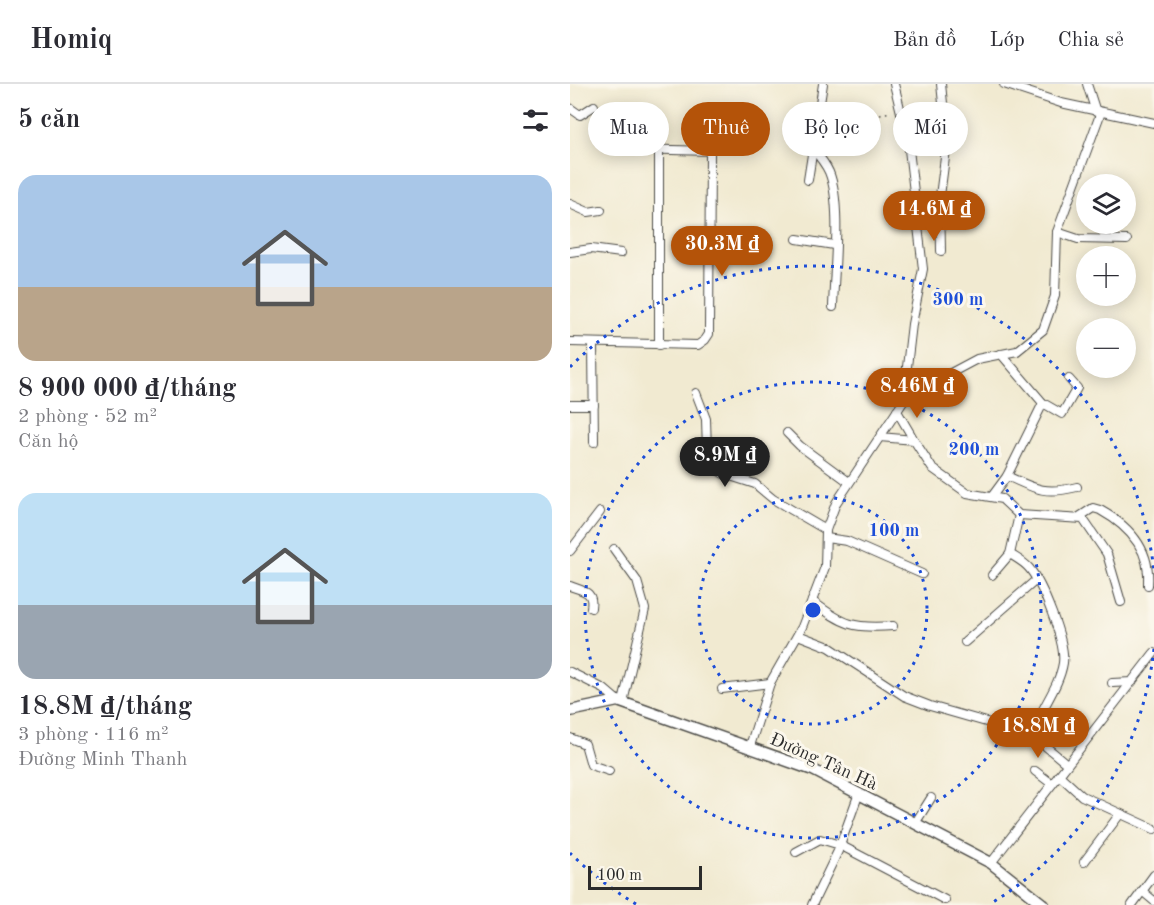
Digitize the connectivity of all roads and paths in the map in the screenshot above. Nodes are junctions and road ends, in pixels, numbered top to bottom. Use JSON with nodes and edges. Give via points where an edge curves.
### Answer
{"nodes":[{"id":1,"x":823,"y":84,"type":"edge"},
{"id":2,"x":894,"y":84,"type":"edge"},
{"id":3,"x":941,"y":84,"type":"edge"},
{"id":4,"x":1004,"y":84,"type":"edge"},
{"id":5,"x":1088,"y":84,"type":"edge"},
{"id":6,"x":820,"y":102,"type":"edge"},
{"id":7,"x":899,"y":102,"type":"edge"},
{"id":8,"x":570,"y":108,"type":"edge"},
{"id":9,"x":588,"y":110,"type":"edge"},
{"id":10,"x":1099,"y":112,"type":"junction"},
{"id":11,"x":1154,"y":123,"type":"edge"},
{"id":12,"x":669,"y":150,"type":"edge"},
{"id":13,"x":659,"y":156,"type":"edge"},
{"id":14,"x":812,"y":156,"type":"edge"},
{"id":15,"x":818,"y":156,"type":"edge"},
{"id":16,"x":910,"y":156,"type":"edge"},
{"id":17,"x":808,"y":180,"type":"dead end"},
{"id":18,"x":570,"y":204,"type":"edge"},
{"id":19,"x":602,"y":210,"type":"dead end"},
{"id":20,"x":1057,"y":232,"type":"junction"},
{"id":21,"x":796,"y":239,"type":"dead end"},
{"id":22,"x":1127,"y":240,"type":"dead end"},
{"id":23,"x":834,"y":245,"type":"junction"},
{"id":24,"x":941,"y":250,"type":"dead end"},
{"id":25,"x":570,"y":252,"type":"edge"},
{"id":26,"x":621,"y":253,"type":"dead end"},
{"id":27,"x":833,"y":307,"type":"dead end"},
{"id":28,"x":570,"y":342,"type":"edge"},
{"id":29,"x":593,"y":343,"type":"junction"},
{"id":30,"x":659,"y":345,"type":"junction"},
{"id":31,"x":1001,"y":354,"type":"junction"},
{"id":32,"x":1069,"y":379,"type":"dead end"},
{"id":33,"x":696,"y":393,"type":"dead end"},
{"id":34,"x":903,"y":402,"type":"junction"},
{"id":35,"x":1043,"y":403,"type":"junction"},
{"id":36,"x":570,"y":405,"type":"edge"},
{"id":37,"x":594,"y":405,"type":"junction"},
{"id":38,"x":897,"y":411,"type":"junction"},
{"id":39,"x":787,"y":433,"type":"dead end"},
{"id":40,"x":880,"y":437,"type":"junction"},
{"id":41,"x":914,"y":440,"type":"junction"},
{"id":42,"x":594,"y":442,"type":"dead end"},
{"id":43,"x":1007,"y":476,"type":"junction"},
{"id":44,"x":849,"y":482,"type":"junction"},
{"id":45,"x":1077,"y":487,"type":"dead end"},
{"id":46,"x":993,"y":495,"type":"junction"},
{"id":47,"x":600,"y":512,"type":"dead end"},
{"id":48,"x":1019,"y":515,"type":"junction"},
{"id":49,"x":1079,"y":517,"type":"junction"},
{"id":50,"x":826,"y":534,"type":"junction"},
{"id":51,"x":573,"y":538,"type":"edge"},
{"id":52,"x":614,"y":549,"type":"dead end"},
{"id":53,"x":570,"y":551,"type":"edge"},
{"id":54,"x":1010,"y":554,"type":"junction"},
{"id":55,"x":922,"y":574,"type":"dead end"},
{"id":56,"x":992,"y":575,"type":"dead end"},
{"id":57,"x":1036,"y":580,"type":"junction"},
{"id":58,"x":1148,"y":585,"type":"dead end"},
{"id":59,"x":570,"y":586,"type":"edge"},
{"id":60,"x":812,"y":601,"type":"junction"},
{"id":61,"x":1120,"y":602,"type":"dead end"},
{"id":62,"x":591,"y":608,"type":"dead end"},
{"id":63,"x":893,"y":626,"type":"dead end"},
{"id":64,"x":798,"y":635,"type":"junction"},
{"id":65,"x":965,"y":642,"type":"dead end"},
{"id":66,"x":1154,"y":653,"type":"edge"},
{"id":67,"x":570,"y":672,"type":"edge"},
{"id":68,"x":1113,"y":682,"type":"dead end"},
{"id":69,"x":1132,"y":682,"type":"junction"},
{"id":70,"x":770,"y":683,"type":"junction"},
{"id":71,"x":722,"y":689,"type":"dead end"},
{"id":72,"x":621,"y":701,"type":"junction"},
{"id":73,"x":570,"y":711,"type":"edge"},
{"id":74,"x":1032,"y":735,"type":"junction"},
{"id":75,"x":570,"y":738,"type":"edge"},
{"id":76,"x":750,"y":746,"type":"junction"},
{"id":77,"x":1067,"y":764,"type":"junction"},
{"id":78,"x":609,"y":771,"type":"dead end"},
{"id":79,"x":1035,"y":771,"type":"dead end"},
{"id":80,"x":1059,"y":775,"type":"junction"},
{"id":81,"x":1052,"y":784,"type":"junction"},
{"id":82,"x":859,"y":793,"type":"junction"},
{"id":83,"x":932,"y":798,"type":"dead end"},
{"id":84,"x":1120,"y":814,"type":"junction"},
{"id":85,"x":916,"y":822,"type":"junction"},
{"id":86,"x":1154,"y":829,"type":"edge"},
{"id":87,"x":840,"y":845,"type":"junction"},
{"id":88,"x":796,"y":852,"type":"dead end"},
{"id":89,"x":1084,"y":862,"type":"dead end"},
{"id":90,"x":991,"y":863,"type":"junction"},
{"id":91,"x":1154,"y":875,"type":"edge"},
{"id":92,"x":1142,"y":891,"type":"junction"},
{"id":93,"x":945,"y":900,"type":"dead end"},
{"id":94,"x":1154,"y":901,"type":"edge"},
{"id":95,"x":812,"y":905,"type":"edge"},
{"id":96,"x":1044,"y":905,"type":"edge"},
{"id":97,"x":1132,"y":905,"type":"edge"}],
"edges":[{"from":1,"to":6,"type":"street"},
{"from":2,"to":7,"type":"street"},
{"from":3,"to":24,"type":"street","via":[[946,142],[940,196]]},
{"from":4,"to":10,"type":"street"},
{"from":5,"to":10,"type":"street"},
{"from":8,"to":9,"type":"street","via":[[580,115]]},
{"from":10,"to":11,"type":"street"},
{"from":10,"to":20,"type":"street"},
{"from":12,"to":30,"type":"street","via":[[710,151],[709,334],[698,345]]},
{"from":13,"to":30,"type":"street"},
{"from":14,"to":17,"type":"street"},
{"from":15,"to":23,"type":"street","via":[[833,184]]},
{"from":16,"to":34,"type":"street","via":[[923,269]]},
{"from":18,"to":19,"type":"street","via":[[588,212]]},
{"from":20,"to":22,"type":"street","via":[[1078,239]]},
{"from":20,"to":31,"type":"street","via":[[1055,296],[1048,322],[1037,338],[1017,351]]},
{"from":21,"to":23,"type":"street"},
{"from":23,"to":27,"type":"street"},
{"from":25,"to":26,"type":"street","via":[[591,249]]},
{"from":28,"to":29,"type":"street"},
{"from":29,"to":30,"type":"street"},
{"from":29,"to":37,"type":"street"},
{"from":31,"to":34,"type":"street","via":[[977,359]]},
{"from":31,"to":35,"type":"street"},
{"from":32,"to":35,"type":"street","via":[[1077,388],[1066,411],[1058,412]]},
{"from":33,"to":50,"type":"street","via":[[706,419],[706,442],[714,468],[755,484]]},
{"from":34,"to":38,"type":"street"},
{"from":35,"to":43,"type":"street"},
{"from":36,"to":37,"type":"street"},
{"from":37,"to":42,"type":"street"},
{"from":38,"to":40,"type":"street"},
{"from":38,"to":41,"type":"street"},
{"from":39,"to":44,"type":"street"},
{"from":40,"to":41,"type":"street"},
{"from":40,"to":44,"type":"street"},
{"from":41,"to":46,"type":"street","via":[[932,468],[967,493]]},
{"from":43,"to":45,"type":"street","via":[[1039,491]]},
{"from":43,"to":46,"type":"street"},
{"from":44,"to":50,"type":"street","via":[[836,503]]},
{"from":46,"to":48,"type":"street"},
{"from":47,"to":51,"type":"street"},
{"from":48,"to":49,"type":"street"},
{"from":48,"to":54,"type":"street"},
{"from":49,"to":58,"type":"street","via":[[1096,508],[1136,538],[1146,559]]},
{"from":49,"to":61,"type":"street","via":[[1107,554]]},
{"from":50,"to":55,"type":"street"},
{"from":50,"to":60,"type":"street","via":[[825,567]]},
{"from":51,"to":53,"type":"street"},
{"from":52,"to":72,"type":"street","via":[[637,581],[645,609]]},
{"from":54,"to":56,"type":"street"},
{"from":54,"to":57,"type":"street","via":[[1027,565]]},
{"from":57,"to":65,"type":"street"},
{"from":57,"to":74,"type":"street","via":[[1056,626],[1063,663]]},
{"from":59,"to":62,"type":"street","via":[[590,594]]},
{"from":60,"to":63,"type":"street","via":[[851,626]]},
{"from":60,"to":64,"type":"street"},
{"from":64,"to":70,"type":"street"},
{"from":64,"to":74,"type":"street","via":[[829,647],[910,698]]},
{"from":66,"to":69,"type":"street"},
{"from":67,"to":72,"type":"street"},
{"from":68,"to":69,"type":"street"},
{"from":69,"to":77,"type":"street"},
{"from":70,"to":71,"type":"street"},
{"from":70,"to":76,"type":"street"},
{"from":72,"to":73,"type":"main road"},
{"from":72,"to":76,"type":"main road","name":"Đường Tân Hà"},
{"from":74,"to":77,"type":"street"},
{"from":75,"to":78,"type":"street","via":[[585,744],[591,765]]},
{"from":76,"to":82,"type":"main road","name":"Đường Tân Hà"},
{"from":77,"to":80,"type":"street"},
{"from":79,"to":81,"type":"street"},
{"from":80,"to":81,"type":"street"},
{"from":80,"to":84,"type":"street","via":[[1082,796]]},
{"from":81,"to":90,"type":"street"},
{"from":82,"to":85,"type":"main road","name":"Đường Tân Hà"},
{"from":82,"to":87,"type":"street"},
{"from":83,"to":85,"type":"street"},
{"from":84,"to":86,"type":"street"},
{"from":84,"to":89,"type":"street"},
{"from":85,"to":90,"type":"main road","name":"Đường Tân Hà"},
{"from":87,"to":88,"type":"street","via":[[820,839]]},
{"from":87,"to":93,"type":"street"},
{"from":87,"to":95,"type":"street"},
{"from":90,"to":96,"type":"main road","name":"Đường Tân Hà"},
{"from":91,"to":92,"type":"street"},
{"from":92,"to":94,"type":"street"},
{"from":92,"to":97,"type":"street"}]}
